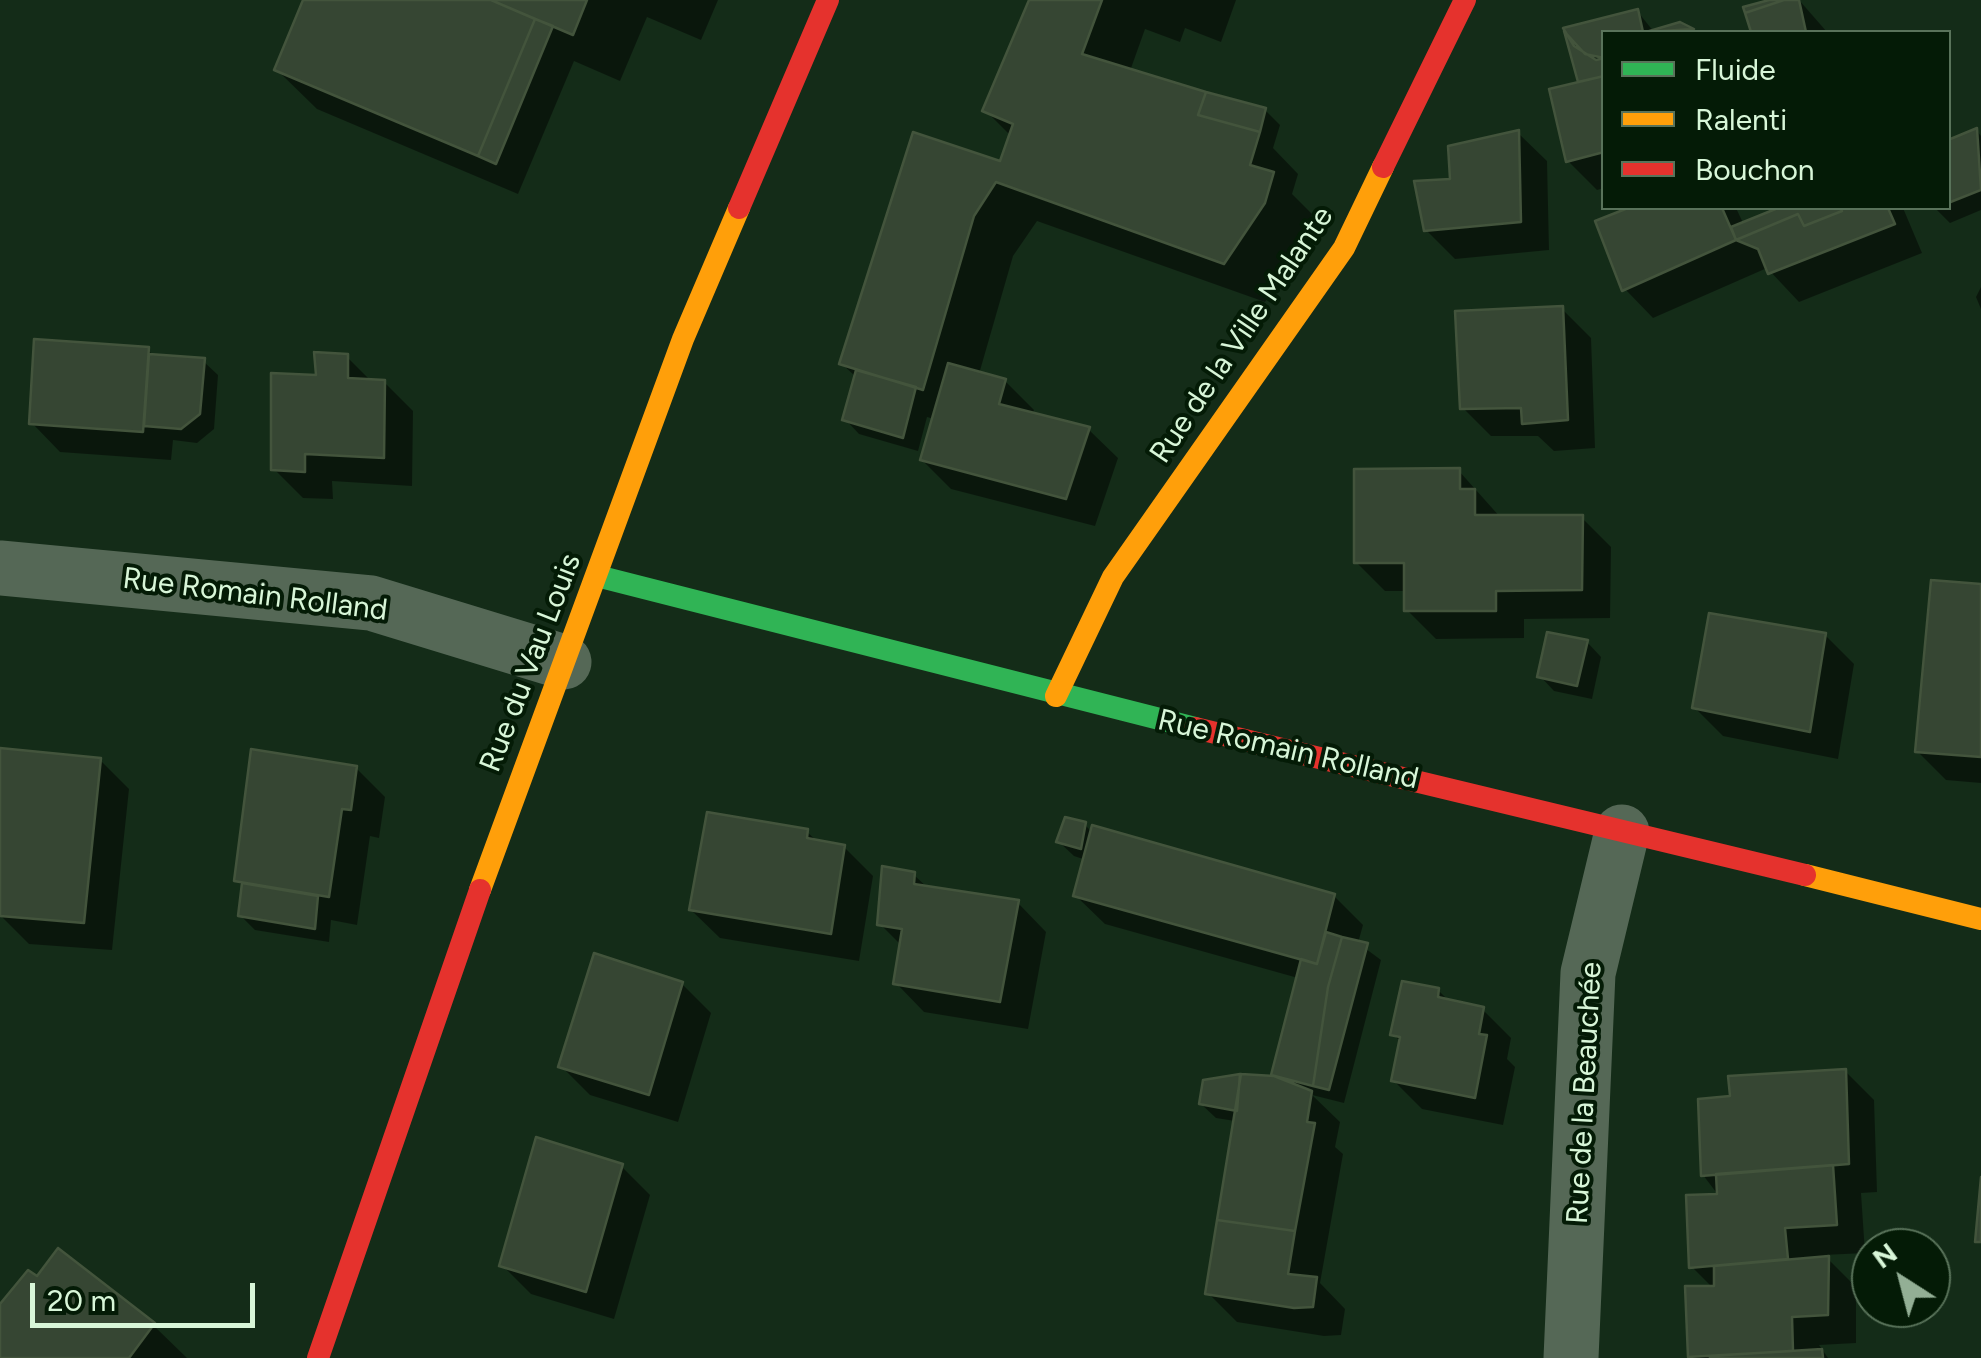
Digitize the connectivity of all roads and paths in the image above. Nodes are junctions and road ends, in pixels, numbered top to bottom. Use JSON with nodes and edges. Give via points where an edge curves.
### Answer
{"nodes":[{"id":1,"x":828,"y":0,"type":"edge"},
{"id":2,"x":1465,"y":0,"type":"edge"},
{"id":3,"x":0,"y":568,"type":"edge"},
{"id":4,"x":597,"y":576,"type":"junction"},
{"id":5,"x":564,"y":662,"type":"junction"},
{"id":6,"x":1056,"y":696,"type":"junction"},
{"id":7,"x":1622,"y":832,"type":"junction"},
{"id":8,"x":1981,"y":920,"type":"edge"},
{"id":9,"x":318,"y":1358,"type":"edge"},
{"id":10,"x":1572,"y":1358,"type":"edge"}],
"edges":[{"from":1,"to":4,"type":"street","name":"Rue du Vau Louis","via":[[683,339]]},
{"from":2,"to":6,"type":"street","name":"Rue de la Ville Malante","via":[[1344,248],[1113,577]]},
{"from":3,"to":5,"type":"street","name":"Rue Romain Rolland","via":[[371,603]]},
{"from":4,"to":5,"type":"street","name":"Rue du Vau Louis"},
{"from":4,"to":6,"type":"street","name":"Rue Romain Rolland"},
{"from":5,"to":9,"type":"street","name":"Rue du Vau Louis"},
{"from":6,"to":7,"type":"street","name":"Rue Romain Rolland"},
{"from":7,"to":8,"type":"street","name":"Rue Romain Rolland"},
{"from":7,"to":10,"type":"street","name":"Rue de la Beauchée","via":[[1588,973]]}]}
